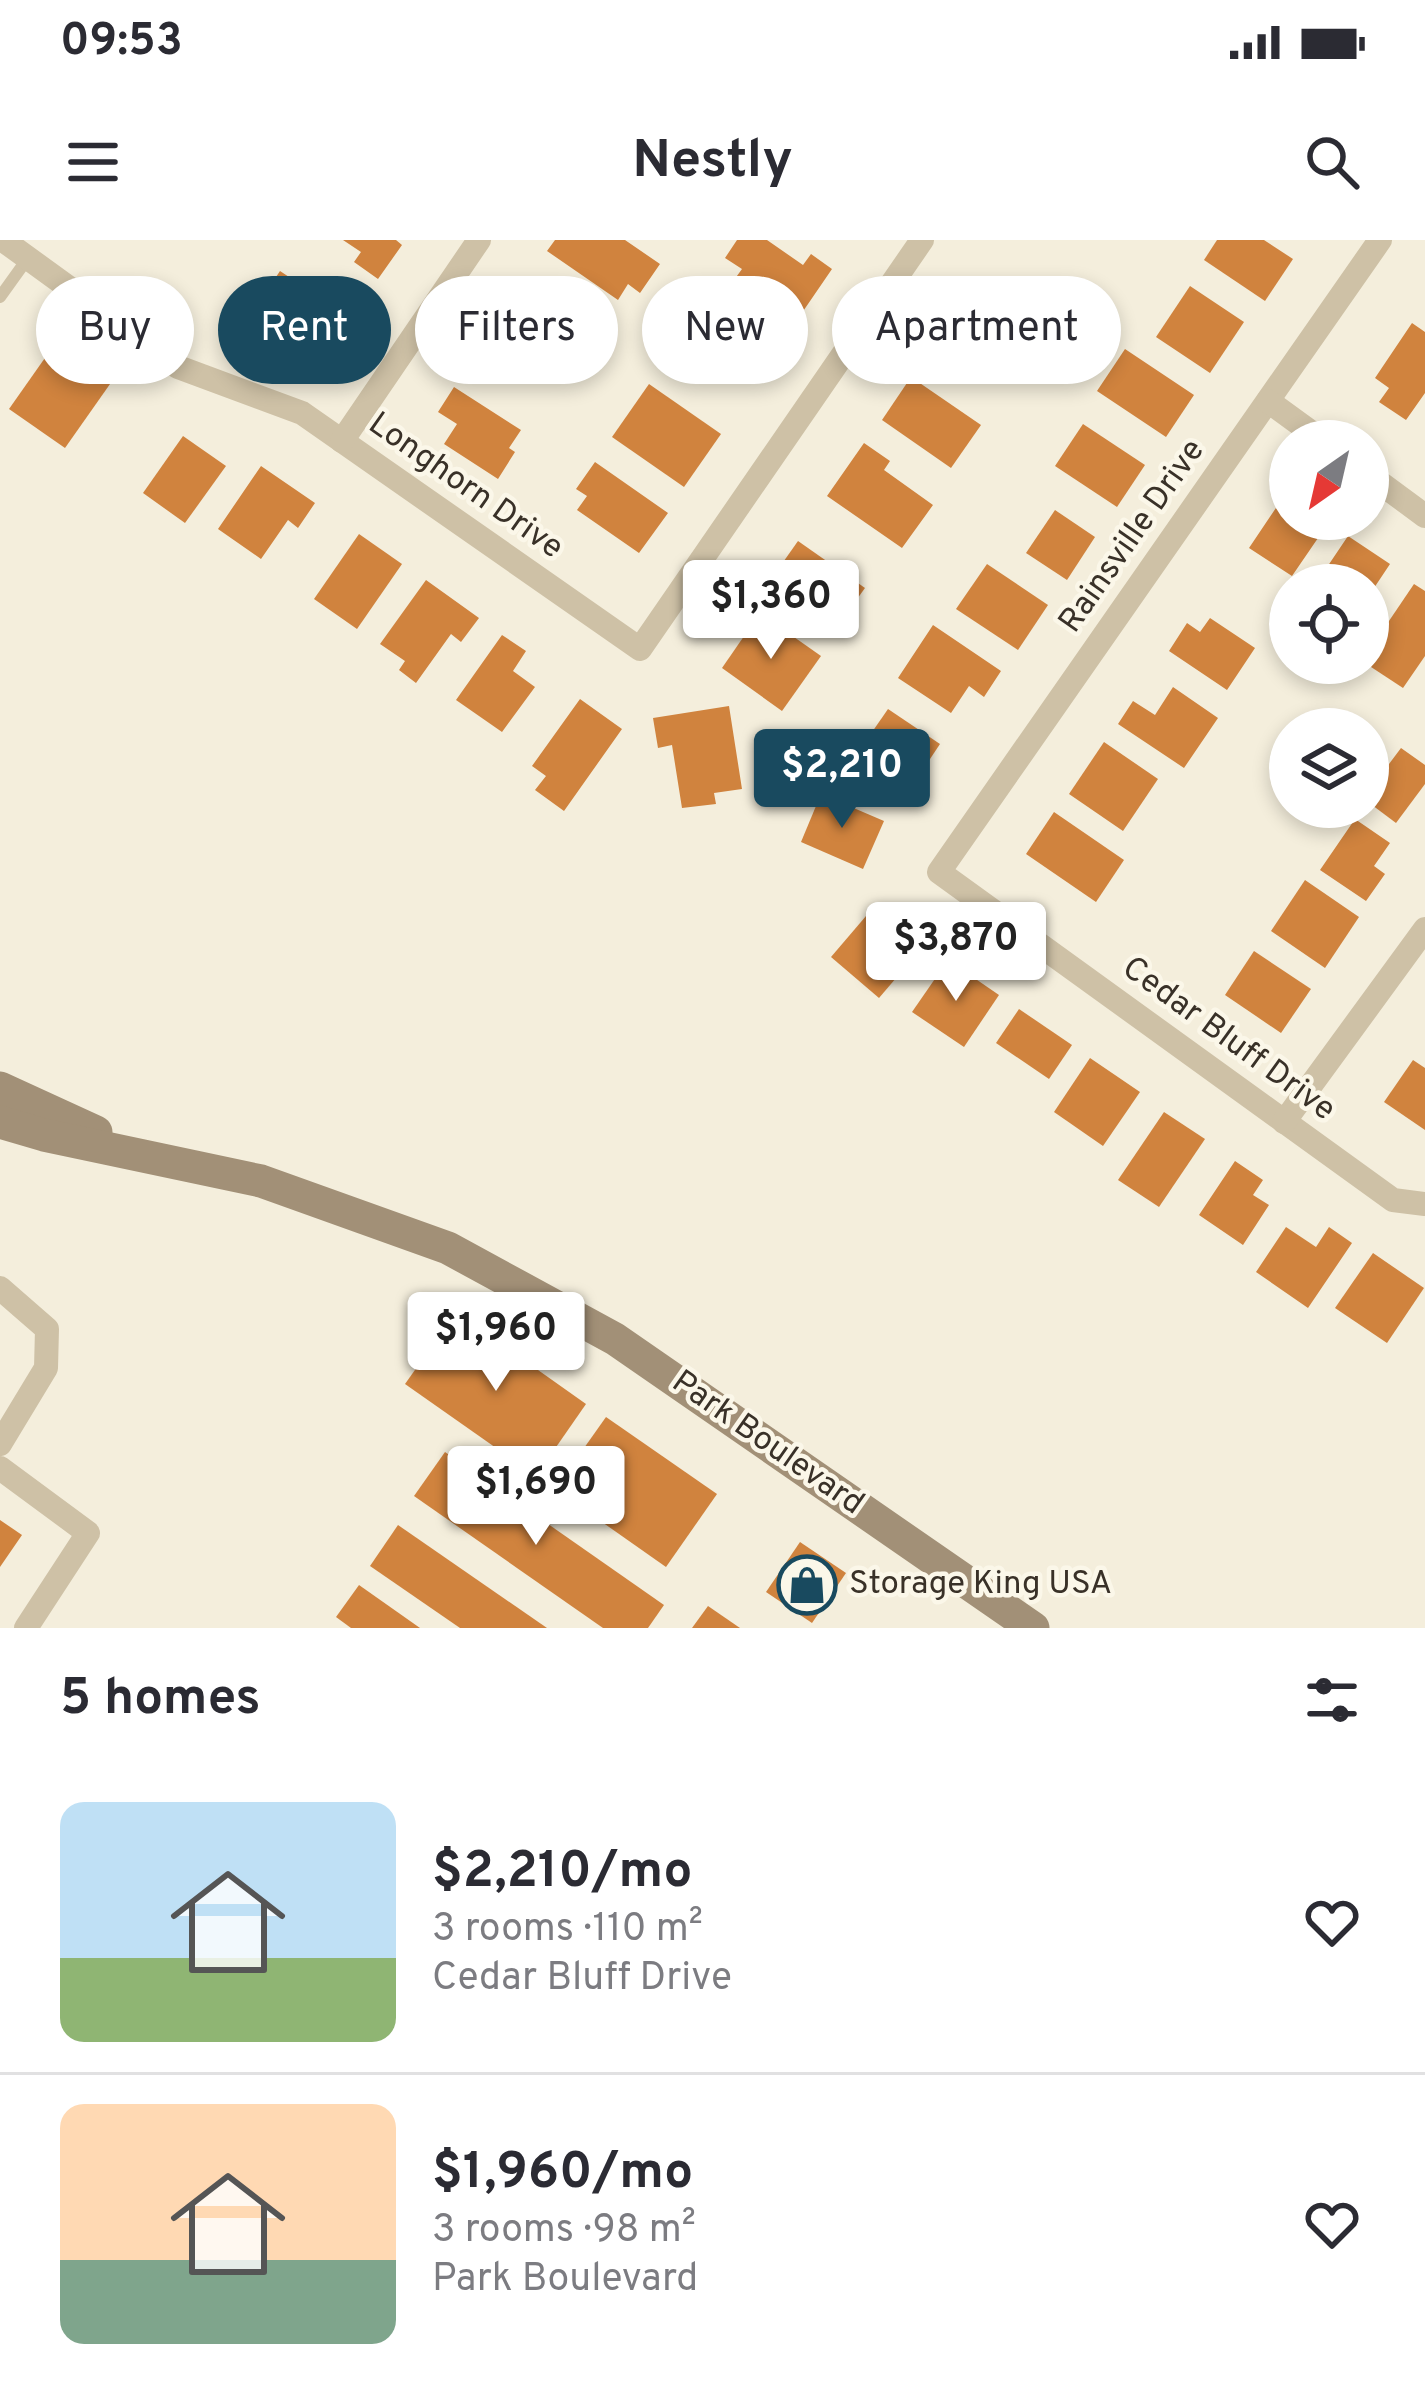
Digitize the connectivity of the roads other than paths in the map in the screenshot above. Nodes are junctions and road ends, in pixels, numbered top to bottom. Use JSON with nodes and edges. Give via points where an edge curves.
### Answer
{"nodes":[{"id":1,"x":3,"y":240,"type":"edge"},
{"id":2,"x":479,"y":240,"type":"edge"},
{"id":3,"x":922,"y":240,"type":"edge"},
{"id":4,"x":1380,"y":240,"type":"edge"},
{"id":5,"x":28,"y":259,"type":"junction"},
{"id":6,"x":0,"y":297,"type":"edge"},
{"id":7,"x":1268,"y":401,"type":"junction"},
{"id":8,"x":1294,"y":420,"type":"edge"},
{"id":9,"x":342,"y":441,"type":"junction"},
{"id":10,"x":1389,"y":489,"type":"edge"},
{"id":11,"x":1425,"y":516,"type":"edge"},
{"id":12,"x":939,"y":872,"type":"joint"},
{"id":13,"x":1425,"y":929,"type":"edge"},
{"id":14,"x":0,"y":1088,"type":"edge"},
{"id":15,"x":0,"y":1122,"type":"edge"},
{"id":16,"x":1284,"y":1122,"type":"junction"},
{"id":17,"x":152,"y":1158,"type":"junction"},
{"id":18,"x":1425,"y":1204,"type":"edge"},
{"id":19,"x":0,"y":1288,"type":"edge"},
{"id":20,"x":0,"y":1444,"type":"edge"},
{"id":21,"x":0,"y":1468,"type":"edge"},
{"id":22,"x":26,"y":1628,"type":"edge"},
{"id":23,"x":1033,"y":1628,"type":"edge"}],
"edges":[{"from":1,"to":5,"type":"street","name":"Longhorn Drive"},
{"from":2,"to":9,"type":"street"},
{"from":3,"to":9,"type":"street","name":"Longhorn Drive","via":[[640,649]]},
{"from":4,"to":7,"type":"street","name":"Rainsville Drive"},
{"from":5,"to":6,"type":"lane"},
{"from":5,"to":9,"type":"street","name":"Longhorn Drive","via":[[178,367],[302,413]]},
{"from":7,"to":8,"type":"street"},
{"from":7,"to":12,"type":"street","name":"Rainsville Drive"},
{"from":10,"to":11,"type":"street"},
{"from":12,"to":16,"type":"street","name":"Cedar Bluff Drive"},
{"from":13,"to":16,"type":"street"},
{"from":14,"to":17,"type":"main road","name":"Park Boulevard"},
{"from":15,"to":17,"type":"main road","name":"Park Boulevard"},
{"from":16,"to":18,"type":"street","name":"Cedar Bluff Drive","via":[[1393,1200]]},
{"from":17,"to":23,"type":"main road","name":"Park Boulevard","via":[[261,1181],[448,1248],[615,1339]]},
{"from":19,"to":20,"type":"street","via":[[47,1329],[46,1368]]},
{"from":21,"to":22,"type":"street","via":[[88,1533]]}]}
